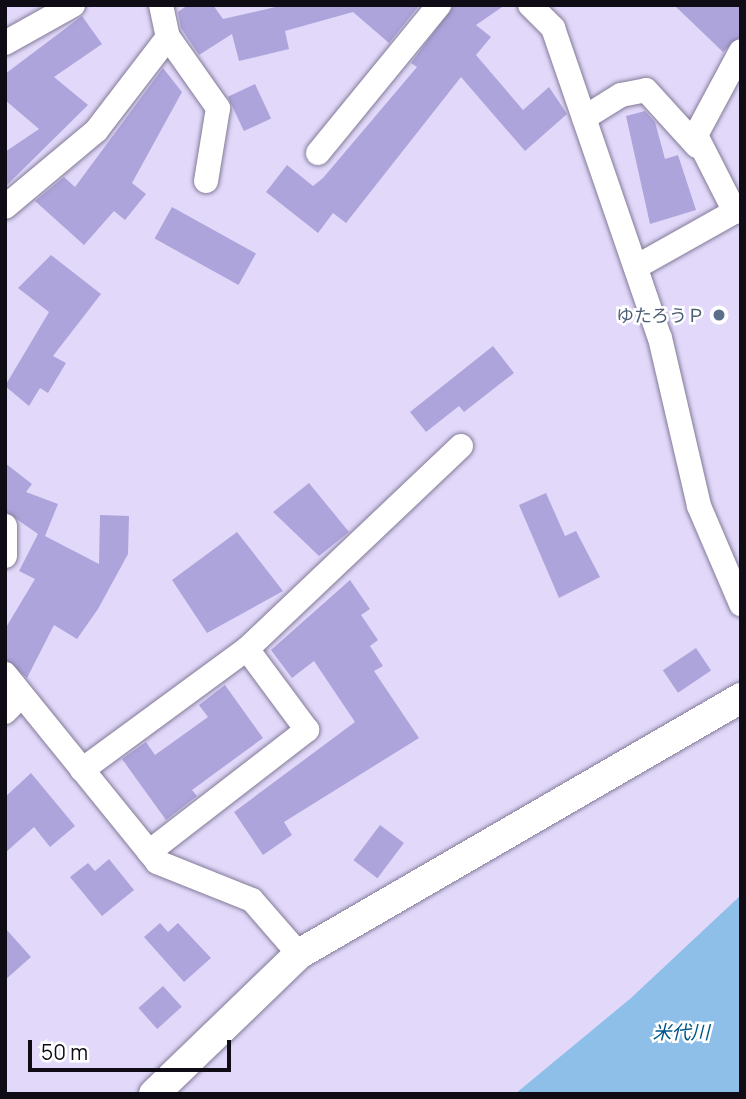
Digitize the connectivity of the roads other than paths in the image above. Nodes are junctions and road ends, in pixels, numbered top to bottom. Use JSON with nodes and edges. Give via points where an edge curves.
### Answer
{"nodes":[{"id":1,"x":73,"y":5,"type":"edge"},
{"id":2,"x":161,"y":5,"type":"edge"},
{"id":3,"x":439,"y":5,"type":"edge"},
{"id":4,"x":530,"y":5,"type":"edge"},
{"id":5,"x":168,"y":37,"type":"junction"},
{"id":6,"x":5,"y":43,"type":"edge"},
{"id":7,"x":741,"y":51,"type":"edge"},
{"id":8,"x":584,"y":118,"type":"junction"},
{"id":9,"x":696,"y":146,"type":"junction"},
{"id":10,"x":318,"y":153,"type":"dead end"},
{"id":11,"x":206,"y":181,"type":"dead end"},
{"id":12,"x":5,"y":206,"type":"edge"},
{"id":13,"x":738,"y":210,"type":"edge"},
{"id":14,"x":636,"y":267,"type":"junction"},
{"id":15,"x":461,"y":446,"type":"dead end"},
{"id":16,"x":5,"y":526,"type":"edge"},
{"id":17,"x":5,"y":556,"type":"edge"},
{"id":18,"x":741,"y":604,"type":"edge"},
{"id":19,"x":247,"y":649,"type":"junction"},
{"id":20,"x":5,"y":674,"type":"edge"},
{"id":21,"x":741,"y":698,"type":"edge"},
{"id":22,"x":13,"y":704,"type":"edge"},
{"id":23,"x":82,"y":770,"type":"junction"},
{"id":24,"x":149,"y":852,"type":"junction"},
{"id":25,"x":299,"y":954,"type":"junction"},
{"id":26,"x":153,"y":1094,"type":"edge"}],
"edges":[{"from":1,"to":6,"type":"street"},
{"from":2,"to":5,"type":"street"},
{"from":3,"to":10,"type":"street"},
{"from":4,"to":8,"type":"street","via":[[553,28]]},
{"from":5,"to":11,"type":"street","via":[[218,108]]},
{"from":5,"to":12,"type":"street","via":[[96,131]]},
{"from":7,"to":9,"type":"street"},
{"from":8,"to":9,"type":"street","via":[[621,95],[646,90]]},
{"from":8,"to":14,"type":"street"},
{"from":9,"to":13,"type":"street"},
{"from":13,"to":14,"type":"street"},
{"from":14,"to":18,"type":"street","via":[[660,338],[699,506]]},
{"from":15,"to":19,"type":"street"},
{"from":16,"to":17,"type":"street"},
{"from":19,"to":23,"type":"street"},
{"from":19,"to":24,"type":"street","via":[[307,730]]},
{"from":20,"to":22,"type":"street"},
{"from":21,"to":25,"type":"street"},
{"from":22,"to":23,"type":"street"},
{"from":23,"to":24,"type":"street"},
{"from":24,"to":25,"type":"street","via":[[157,862],[252,900]]},
{"from":25,"to":26,"type":"street"}]}
